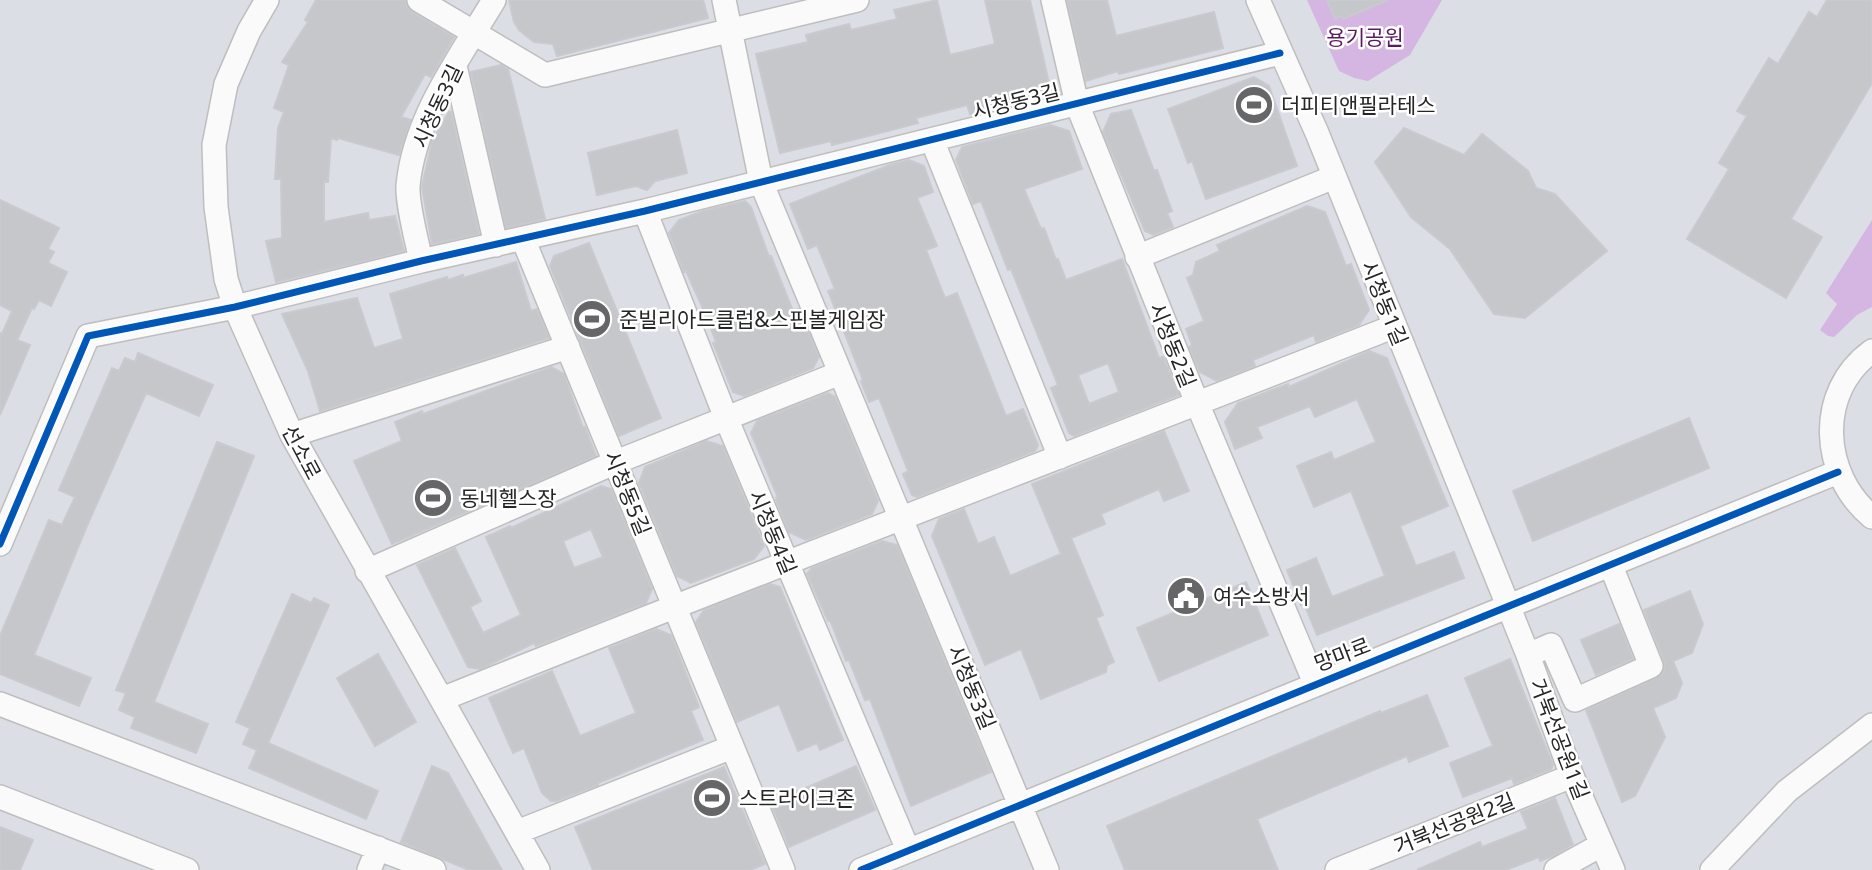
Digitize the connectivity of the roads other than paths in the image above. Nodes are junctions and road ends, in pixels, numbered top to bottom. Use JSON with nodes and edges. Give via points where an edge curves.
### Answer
{"nodes":[{"id":1,"x":267,"y":0,"type":"edge"},
{"id":2,"x":419,"y":0,"type":"edge"},
{"id":3,"x":494,"y":0,"type":"edge"},
{"id":4,"x":724,"y":0,"type":"edge"},
{"id":5,"x":857,"y":0,"type":"edge"},
{"id":6,"x":1053,"y":0,"type":"edge"},
{"id":7,"x":1258,"y":0,"type":"edge"},
{"id":8,"x":731,"y":32,"type":"junction"},
{"id":9,"x":475,"y":33,"type":"junction"},
{"id":10,"x":1280,"y":53,"type":"junction"},
{"id":11,"x":455,"y":66,"type":"junction"},
{"id":12,"x":1077,"y":104,"type":"junction"},
{"id":13,"x":932,"y":140,"type":"junction"},
{"id":14,"x":1334,"y":177,"type":"junction"},
{"id":15,"x":761,"y":182,"type":"junction"},
{"id":16,"x":645,"y":211,"type":"junction"},
{"id":17,"x":523,"y":239,"type":"junction"},
{"id":18,"x":496,"y":245,"type":"junction"},
{"id":19,"x":1137,"y":257,"type":"junction"},
{"id":20,"x":421,"y":261,"type":"junction"},
{"id":21,"x":235,"y":307,"type":"junction"},
{"id":22,"x":1395,"y":326,"type":"junction"},
{"id":23,"x":568,"y":347,"type":"junction"},
{"id":24,"x":1872,"y":351,"type":"edge"},
{"id":25,"x":840,"y":373,"type":"junction"},
{"id":26,"x":1197,"y":403,"type":"junction"},
{"id":27,"x":726,"y":418,"type":"junction"},
{"id":28,"x":292,"y":435,"type":"junction"},
{"id":29,"x":1060,"y":457,"type":"junction"},
{"id":30,"x":616,"y":462,"type":"junction"},
{"id":31,"x":1838,"y":472,"type":"junction"},
{"id":32,"x":1872,"y":517,"type":"edge"},
{"id":33,"x":901,"y":519,"type":"junction"},
{"id":34,"x":0,"y":544,"type":"edge"},
{"id":35,"x":785,"y":562,"type":"junction"},
{"id":36,"x":1611,"y":566,"type":"junction"},
{"id":37,"x":368,"y":571,"type":"junction"},
{"id":38,"x":675,"y":606,"type":"junction"},
{"id":39,"x":1508,"y":608,"type":"junction"},
{"id":40,"x":1528,"y":655,"type":"junction"},
{"id":41,"x":1315,"y":683,"type":"junction"},
{"id":42,"x":442,"y":699,"type":"junction"},
{"id":43,"x":0,"y":704,"type":"edge"},
{"id":44,"x":1872,"y":725,"type":"edge"},
{"id":45,"x":732,"y":747,"type":"junction"},
{"id":46,"x":1572,"y":776,"type":"junction"},
{"id":47,"x":0,"y":797,"type":"edge"},
{"id":48,"x":1022,"y":805,"type":"junction"},
{"id":49,"x":517,"y":832,"type":"junction"},
{"id":50,"x":1601,"y":845,"type":"junction"},
{"id":51,"x":377,"y":848,"type":"junction"},
{"id":52,"x":908,"y":850,"type":"junction"},
{"id":53,"x":537,"y":869,"type":"edge"},
{"id":54,"x":187,"y":870,"type":"edge"},
{"id":55,"x":369,"y":870,"type":"edge"},
{"id":56,"x":434,"y":870,"type":"edge"},
{"id":57,"x":783,"y":870,"type":"edge"},
{"id":58,"x":860,"y":870,"type":"edge"},
{"id":59,"x":1047,"y":870,"type":"edge"},
{"id":60,"x":1337,"y":870,"type":"edge"},
{"id":61,"x":1556,"y":870,"type":"edge"},
{"id":62,"x":1613,"y":870,"type":"edge"},
{"id":63,"x":1712,"y":870,"type":"edge"}],
"edges":[{"from":1,"to":21,"type":"street","name":"선소로","via":[[226,84],[214,145],[220,244]]},
{"from":2,"to":9,"type":"street"},
{"from":3,"to":9,"type":"street","name":"시청동3길"},
{"from":4,"to":8,"type":"street","name":"시청동3길"},
{"from":5,"to":8,"type":"street"},
{"from":6,"to":12,"type":"street","name":"시청동2길"},
{"from":7,"to":10,"type":"street","name":"시청동1길"},
{"from":8,"to":9,"type":"street","via":[[545,75]]},
{"from":8,"to":15,"type":"street","name":"시청동3길"},
{"from":9,"to":11,"type":"street","name":"시청동3길"},
{"from":10,"to":12,"type":"street","name":"시청동3길"},
{"from":10,"to":14,"type":"street","name":"시청동1길"},
{"from":11,"to":18,"type":"street"},
{"from":11,"to":20,"type":"street","name":"시청동3길","via":[[415,149],[408,188]]},
{"from":12,"to":13,"type":"street","name":"시청동3길"},
{"from":12,"to":19,"type":"street","name":"시청동2길"},
{"from":13,"to":15,"type":"street","name":"시청동3길"},
{"from":13,"to":29,"type":"street"},
{"from":14,"to":19,"type":"street"},
{"from":14,"to":22,"type":"street","name":"시청동1길"},
{"from":15,"to":16,"type":"street"},
{"from":15,"to":25,"type":"street","name":"시청동3길"},
{"from":16,"to":17,"type":"street"},
{"from":16,"to":27,"type":"street","name":"시청동4길"},
{"from":17,"to":18,"type":"street"},
{"from":17,"to":23,"type":"street","name":"시청동5길"},
{"from":18,"to":20,"type":"street"},
{"from":19,"to":26,"type":"street","name":"시청동2길"},
{"from":20,"to":21,"type":"street"},
{"from":21,"to":28,"type":"street","name":"선소로"},
{"from":21,"to":34,"type":"street","via":[[88,336]]},
{"from":22,"to":26,"type":"street"},
{"from":22,"to":39,"type":"street","name":"시청동1길"},
{"from":23,"to":28,"type":"street"},
{"from":23,"to":30,"type":"street","name":"시청동5길"},
{"from":24,"to":31,"type":"street","via":[[1850,373],[1835,404],[1830,438]]},
{"from":25,"to":27,"type":"street"},
{"from":25,"to":33,"type":"street","name":"시청동3길"},
{"from":26,"to":29,"type":"street"},
{"from":26,"to":41,"type":"street","name":"시청동2길"},
{"from":27,"to":30,"type":"street"},
{"from":27,"to":35,"type":"street","name":"시청동4길"},
{"from":28,"to":37,"type":"street","name":"선소로"},
{"from":29,"to":33,"type":"street"},
{"from":30,"to":37,"type":"street"},
{"from":30,"to":38,"type":"street","name":"시청동5길"},
{"from":31,"to":32,"type":"street","via":[[1847,491]]},
{"from":31,"to":36,"type":"street","name":"망마로"},
{"from":33,"to":35,"type":"street"},
{"from":33,"to":48,"type":"street","name":"시청동3길"},
{"from":35,"to":38,"type":"street"},
{"from":35,"to":52,"type":"street","name":"시청동4길"},
{"from":36,"to":39,"type":"street","name":"망마로"},
{"from":36,"to":40,"type":"street","via":[[1651,666],[1575,700],[1551,645]]},
{"from":37,"to":42,"type":"street","name":"선소로"},
{"from":38,"to":42,"type":"street"},
{"from":38,"to":45,"type":"street","name":"시청동5길"},
{"from":39,"to":40,"type":"street","name":"거북선공원1길"},
{"from":39,"to":41,"type":"street","name":"망마로"},
{"from":40,"to":46,"type":"street","name":"거북선공원1길"},
{"from":41,"to":48,"type":"street","name":"망마로"},
{"from":42,"to":49,"type":"street","name":"선소로"},
{"from":43,"to":51,"type":"street"},
{"from":44,"to":63,"type":"street","via":[[1787,791]]},
{"from":45,"to":49,"type":"street"},
{"from":45,"to":57,"type":"street","name":"시청동5길"},
{"from":46,"to":50,"type":"street","name":"거북선공원1길"},
{"from":46,"to":60,"type":"street","name":"거북선공원2길"},
{"from":47,"to":54,"type":"street"},
{"from":48,"to":52,"type":"street","name":"망마로"},
{"from":48,"to":59,"type":"street"},
{"from":49,"to":53,"type":"street","name":"선소로"},
{"from":50,"to":61,"type":"street"},
{"from":50,"to":62,"type":"street","name":"거북선공원1길"},
{"from":51,"to":55,"type":"street"},
{"from":51,"to":56,"type":"street"},
{"from":52,"to":58,"type":"street","name":"망마로"}]}
